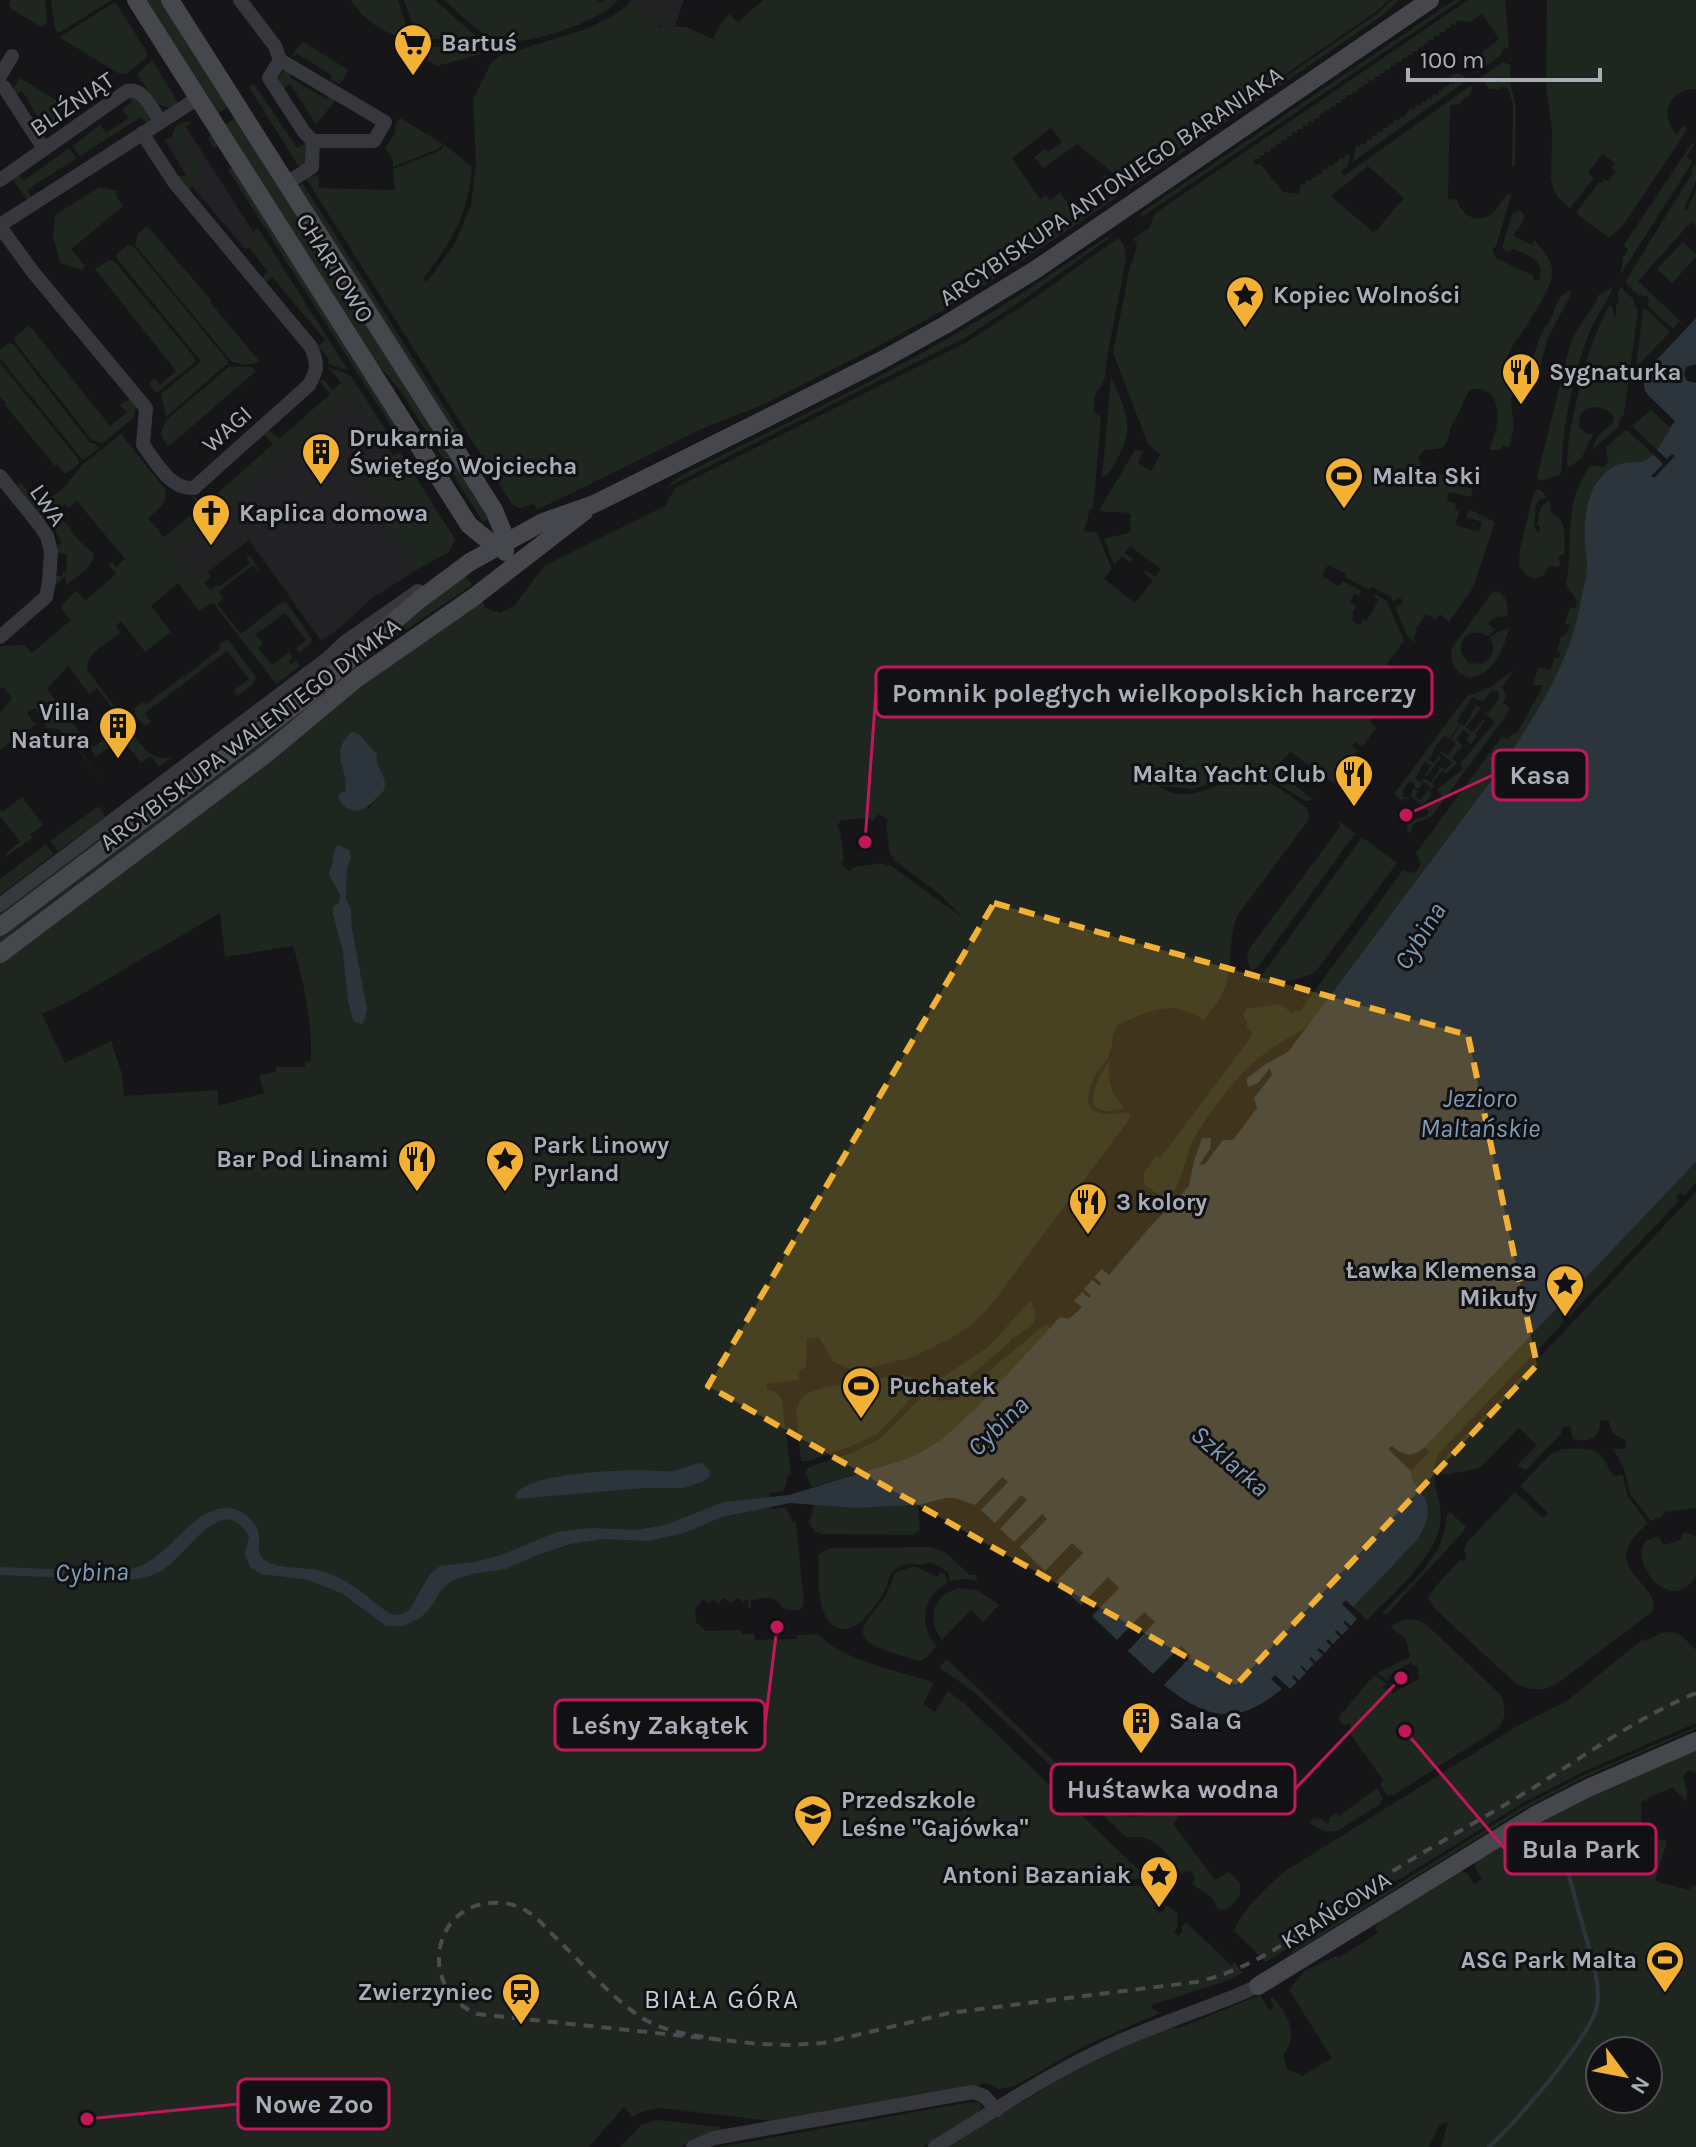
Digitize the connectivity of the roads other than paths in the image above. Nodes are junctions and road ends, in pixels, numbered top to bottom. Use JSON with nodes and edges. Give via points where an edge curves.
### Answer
{"nodes":[{"id":1,"x":136,"y":0,"type":"edge"},
{"id":2,"x":170,"y":0,"type":"edge"},
{"id":3,"x":240,"y":0,"type":"edge"},
{"id":4,"x":1430,"y":0,"type":"edge"},
{"id":5,"x":12,"y":56,"type":"dead end"},
{"id":6,"x":280,"y":60,"type":"junction"},
{"id":7,"x":0,"y":76,"type":"edge"},
{"id":8,"x":0,"y":86,"type":"edge"},
{"id":9,"x":198,"y":98,"type":"junction"},
{"id":10,"x":161,"y":122,"type":"junction"},
{"id":11,"x":142,"y":133,"type":"junction"},
{"id":12,"x":313,"y":141,"type":"junction"},
{"id":13,"x":44,"y":149,"type":"junction"},
{"id":14,"x":0,"y":180,"type":"edge"},
{"id":15,"x":287,"y":183,"type":"junction"},
{"id":16,"x":0,"y":226,"type":"edge"},
{"id":17,"x":0,"y":476,"type":"edge"},
{"id":18,"x":594,"y":504,"type":"junction"},
{"id":19,"x":494,"y":510,"type":"junction"},
{"id":20,"x":550,"y":518,"type":"junction"},
{"id":21,"x":469,"y":525,"type":"junction"},
{"id":22,"x":502,"y":546,"type":"junction"},
{"id":23,"x":529,"y":555,"type":"junction"},
{"id":24,"x":470,"y":562,"type":"junction"},
{"id":25,"x":440,"y":583,"type":"junction"},
{"id":26,"x":492,"y":584,"type":"junction"},
{"id":27,"x":0,"y":637,"type":"edge"},
{"id":28,"x":0,"y":905,"type":"edge"},
{"id":29,"x":0,"y":927,"type":"edge"},
{"id":30,"x":0,"y":954,"type":"edge"},
{"id":31,"x":1696,"y":1741,"type":"edge"},
{"id":32,"x":1258,"y":1986,"type":"joint"},
{"id":33,"x":997,"y":2110,"type":"junction"},
{"id":34,"x":693,"y":2147,"type":"edge"},
{"id":35,"x":935,"y":2147,"type":"edge"}],
"edges":[{"from":1,"to":9,"type":"street","name":"CHARTOWO"},
{"from":2,"to":15,"type":"street","name":"CHARTOWO"},
{"from":3,"to":6,"type":"street"},
{"from":4,"to":18,"type":"street","name":"ARCYBISKUPA ANTONIEGO BARANIAKA","via":[[999,292],[882,360]]},
{"from":5,"to":7,"type":"street"},
{"from":6,"to":12,"type":"street","via":[[269,78]]},
{"from":6,"to":12,"type":"street","via":[[385,122],[374,141]]},
{"from":8,"to":13,"type":"street"},
{"from":9,"to":10,"type":"street"},
{"from":9,"to":21,"type":"street","name":"CHARTOWO"},
{"from":10,"to":11,"type":"street"},
{"from":10,"to":13,"type":"street","name":"BLIŹNIĄT","via":[[134,89]]},
{"from":11,"to":16,"type":"street"},
{"from":11,"to":16,"type":"street","name":"WAGI","via":[[174,182],[311,347],[317,362],[309,385],[194,488],[175,484],[143,445],[146,408]]},
{"from":12,"to":15,"type":"street","via":[[312,167]]},
{"from":13,"to":14,"type":"street","name":"BLIŹNIĄT"},
{"from":15,"to":19,"type":"street","name":"CHARTOWO"},
{"from":17,"to":27,"type":"street","name":"LWA","via":[[47,536],[51,551],[46,597]]},
{"from":18,"to":20,"type":"street","name":"ARCYBISKUPA ANTONIEGO BARANIAKA"},
{"from":18,"to":23,"type":"street","name":"ARCYBISKUPA ANTONIEGO BARANIAKA"},
{"from":19,"to":20,"type":"street","via":[[518,522]]},
{"from":19,"to":22,"type":"street","name":"CHARTOWO"},
{"from":20,"to":22,"type":"street","name":"ARCYBISKUPA ANTONIEGO BARANIAKA"},
{"from":21,"to":22,"type":"street","name":"CHARTOWO"},
{"from":21,"to":24,"type":"street"},
{"from":22,"to":23,"type":"street","name":"CHARTOWO"},
{"from":22,"to":24,"type":"street","name":"ARCYBISKUPA WALENTEGO DYMKA"},
{"from":22,"to":26,"type":"street"},
{"from":23,"to":26,"type":"street","name":"ARCYBISKUPA WALENTEGO DYMKA"},
{"from":24,"to":25,"type":"street","name":"ARCYBISKUPA WALENTEGO DYMKA"},
{"from":25,"to":28,"type":"street","via":[[422,589],[345,642]]},
{"from":25,"to":29,"type":"street","name":"ARCYBISKUPA WALENTEGO DYMKA","via":[[332,677]]},
{"from":26,"to":30,"type":"street","name":"ARCYBISKUPA WALENTEGO DYMKA","via":[[356,679],[266,754]]},
{"from":31,"to":32,"type":"street","name":"KRAŃCOWA","via":[[1537,1814]]},
{"from":32,"to":33,"type":"street","name":"KRAŃCOWA","via":[[1097,2052]]},
{"from":33,"to":34,"type":"street","via":[[973,2092],[728,2135]]},
{"from":33,"to":35,"type":"street","name":"KRAŃCOWA"}]}
